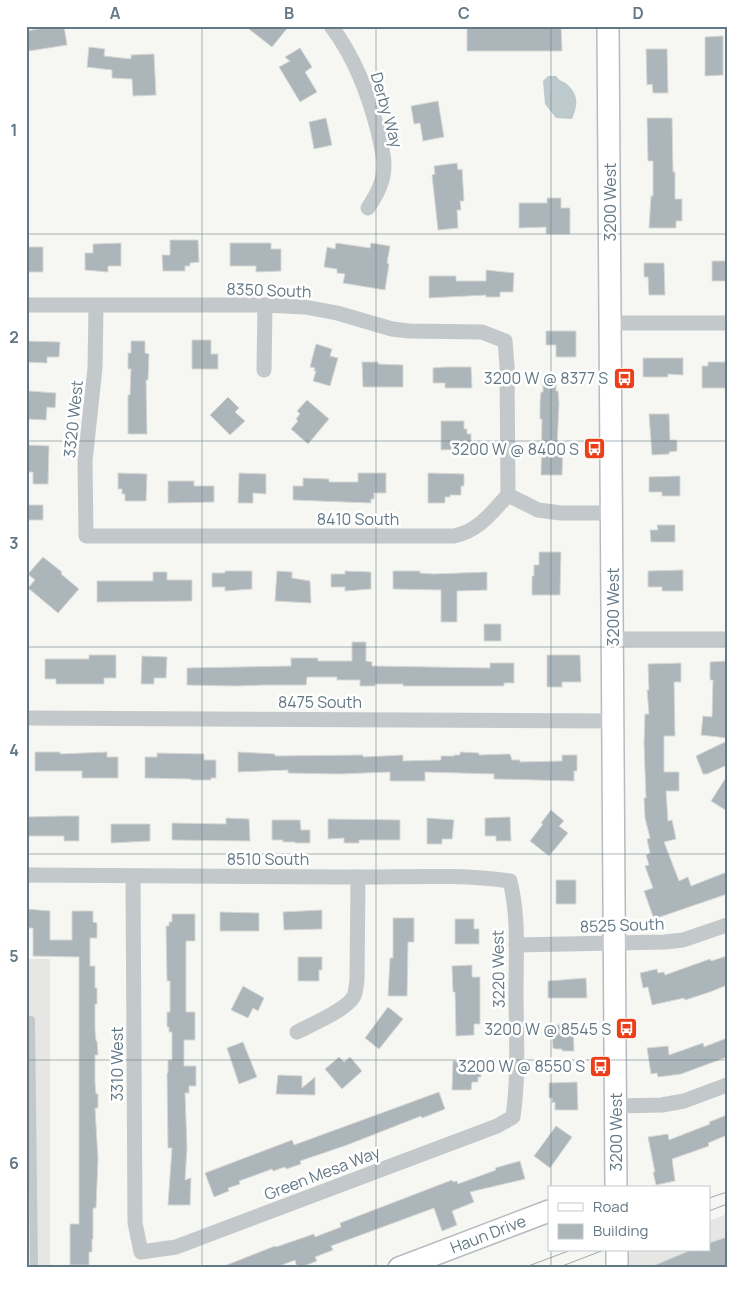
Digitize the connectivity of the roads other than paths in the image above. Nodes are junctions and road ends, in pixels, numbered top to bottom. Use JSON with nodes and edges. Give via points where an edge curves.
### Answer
{"nodes":[{"id":1,"x":331,"y":26,"type":"edge"},
{"id":2,"x":608,"y":26,"type":"edge"},
{"id":3,"x":368,"y":208,"type":"dead end"},
{"id":4,"x":265,"y":305,"type":"junction"},
{"id":5,"x":26,"y":306,"type":"edge"},
{"id":6,"x":96,"y":306,"type":"junction"},
{"id":7,"x":611,"y":323,"type":"junction"},
{"id":8,"x":727,"y":323,"type":"edge"},
{"id":9,"x":264,"y":370,"type":"dead end"},
{"id":10,"x":508,"y":495,"type":"junction"},
{"id":11,"x":612,"y":513,"type":"junction"},
{"id":12,"x":86,"y":536,"type":"joint"},
{"id":13,"x":613,"y":639,"type":"junction"},
{"id":14,"x":727,"y":639,"type":"edge"},
{"id":15,"x":26,"y":718,"type":"edge"},
{"id":16,"x":613,"y":722,"type":"junction"},
{"id":17,"x":26,"y":875,"type":"edge"},
{"id":18,"x":134,"y":876,"type":"junction"},
{"id":19,"x":358,"y":877,"type":"junction"},
{"id":20,"x":510,"y":881,"type":"joint"},
{"id":21,"x":727,"y":925,"type":"edge"},
{"id":22,"x":614,"y":944,"type":"junction"},
{"id":23,"x":516,"y":945,"type":"junction"},
{"id":24,"x":26,"y":1020,"type":"edge"},
{"id":25,"x":297,"y":1032,"type":"dead end"},
{"id":26,"x":727,"y":1085,"type":"edge"},
{"id":27,"x":616,"y":1106,"type":"junction"},
{"id":28,"x":513,"y":1116,"type":"joint"},
{"id":29,"x":616,"y":1186,"type":"edge"},
{"id":30,"x":548,"y":1211,"type":"edge"},
{"id":31,"x":141,"y":1252,"type":"joint"},
{"id":32,"x":617,"y":1252,"type":"edge"},
{"id":33,"x":34,"y":1268,"type":"edge"},
{"id":34,"x":398,"y":1268,"type":"edge"},
{"id":35,"x":617,"y":1268,"type":"edge"}],
"edges":[{"from":1,"to":3,"type":"street","name":"Derby Way","via":[[350,55],[364,86],[381,145],[383,178]]},
{"from":2,"to":7,"type":"street","name":"3200 West"},
{"from":4,"to":6,"type":"street","name":"8350 South"},
{"from":4,"to":9,"type":"street"},
{"from":4,"to":10,"type":"street","name":"8350 South","via":[[337,313],[392,329],[482,332],[506,341]]},
{"from":5,"to":6,"type":"street","name":"8350 South"},
{"from":6,"to":12,"type":"street","name":"3320 West","via":[[95,368],[85,461]]},
{"from":7,"to":8,"type":"street"},
{"from":7,"to":11,"type":"street","name":"3200 West"},
{"from":10,"to":11,"type":"street","via":[[538,510]]},
{"from":10,"to":12,"type":"street","name":"8410 South","via":[[476,528],[454,536]]},
{"from":11,"to":13,"type":"street","name":"3200 West"},
{"from":13,"to":14,"type":"street"},
{"from":13,"to":16,"type":"street","name":"3200 West"},
{"from":15,"to":16,"type":"street","name":"8475 South"},
{"from":16,"to":22,"type":"street","name":"3200 West"},
{"from":17,"to":18,"type":"street","name":"8510 South"},
{"from":18,"to":19,"type":"street","name":"8510 South"},
{"from":18,"to":31,"type":"street","name":"3310 West","via":[[135,1223]]},
{"from":19,"to":20,"type":"street","name":"8510 South"},
{"from":19,"to":25,"type":"street","via":[[355,995],[338,1012]]},
{"from":20,"to":23,"type":"street","name":"3220 West"},
{"from":21,"to":22,"type":"street","name":"8525 South","via":[[683,940]]},
{"from":22,"to":23,"type":"street","name":"8525 South"},
{"from":22,"to":27,"type":"street","name":"3200 West"},
{"from":23,"to":28,"type":"street","name":"3220 West","via":[[516,1092]]},
{"from":24,"to":33,"type":"lane","via":[[31,1020]]},
{"from":26,"to":27,"type":"street","via":[[684,1101]]},
{"from":27,"to":29,"type":"street","name":"3200 West"},
{"from":28,"to":31,"type":"street","name":"Green Mesa Way","via":[[497,1126],[176,1247]]},
{"from":30,"to":34,"type":"street","name":"Haun Drive"},
{"from":32,"to":35,"type":"street"}]}
